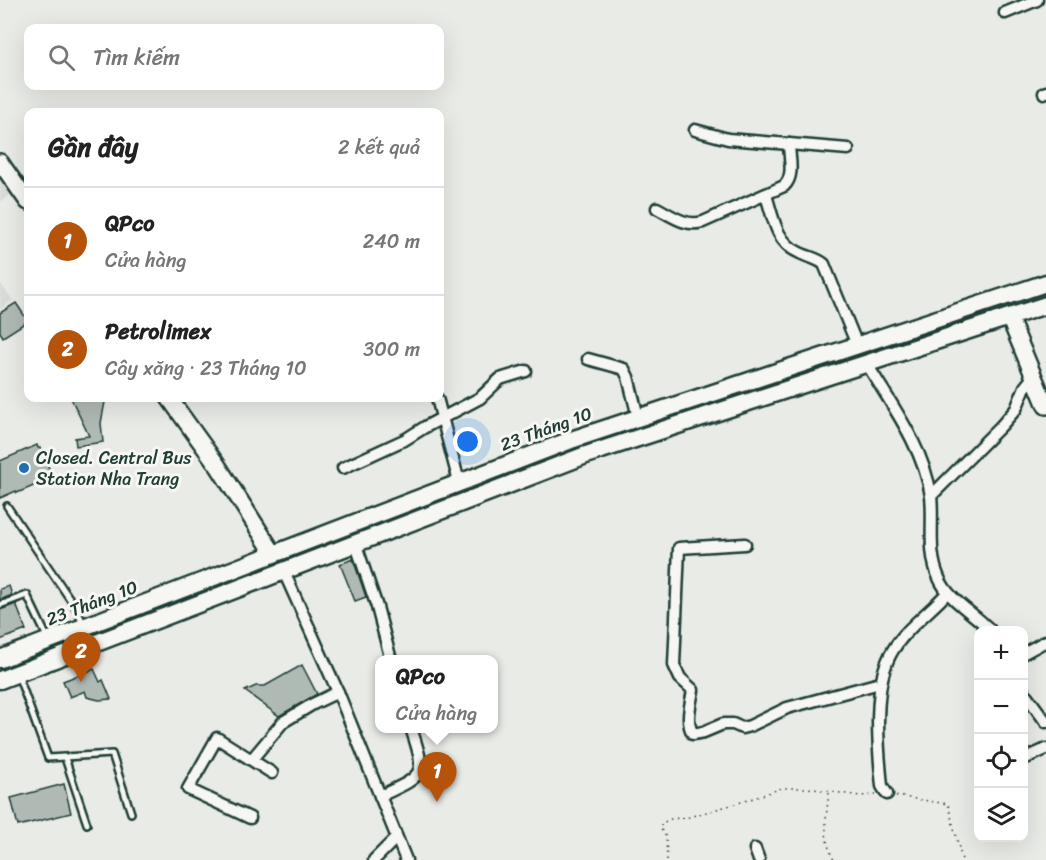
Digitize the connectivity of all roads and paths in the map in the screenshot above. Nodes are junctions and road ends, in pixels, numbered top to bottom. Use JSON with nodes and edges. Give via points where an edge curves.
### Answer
{"nodes":[{"id":1,"x":1037,"y":0,"type":"edge"},
{"id":2,"x":1005,"y":13,"type":"dead end"},
{"id":3,"x":695,"y":130,"type":"dead end"},
{"id":4,"x":789,"y":144,"type":"junction"},
{"id":5,"x":848,"y":150,"type":"dead end"},
{"id":6,"x":0,"y":162,"type":"edge"},
{"id":7,"x":766,"y":195,"type":"junction"},
{"id":8,"x":24,"y":196,"type":"edge"},
{"id":9,"x":657,"y":208,"type":"dead end"},
{"id":10,"x":1042,"y":284,"type":"edge"},
{"id":11,"x":1002,"y":297,"type":"junction"},
{"id":12,"x":1046,"y":305,"type":"edge"},
{"id":13,"x":1010,"y":317,"type":"junction"},
{"id":14,"x":857,"y":345,"type":"junction"},
{"id":15,"x":588,"y":359,"type":"dead end"},
{"id":16,"x":867,"y":364,"type":"junction"},
{"id":17,"x":526,"y":371,"type":"dead end"},
{"id":18,"x":1034,"y":376,"type":"junction"},
{"id":19,"x":171,"y":402,"type":"edge"},
{"id":20,"x":438,"y":402,"type":"edge"},
{"id":21,"x":1046,"y":406,"type":"edge"},
{"id":22,"x":638,"y":417,"type":"junction"},
{"id":23,"x":441,"y":418,"type":"junction"},
{"id":24,"x":343,"y":468,"type":"dead end"},
{"id":25,"x":459,"y":482,"type":"junction"},
{"id":26,"x":931,"y":496,"type":"junction"},
{"id":27,"x":7,"y":506,"type":"dead end"},
{"id":28,"x":745,"y":544,"type":"dead end"},
{"id":29,"x":356,"y":545,"type":"junction"},
{"id":30,"x":274,"y":554,"type":"junction"},
{"id":31,"x":284,"y":572,"type":"junction"},
{"id":32,"x":947,"y":593,"type":"junction"},
{"id":33,"x":0,"y":605,"type":"edge"},
{"id":34,"x":985,"y":626,"type":"edge"},
{"id":35,"x":85,"y":627,"type":"junction"},
{"id":36,"x":48,"y":640,"type":"junction"},
{"id":37,"x":1046,"y":641,"type":"edge"},
{"id":38,"x":92,"y":645,"type":"junction"},
{"id":39,"x":1028,"y":650,"type":"edge"},
{"id":40,"x":390,"y":655,"type":"edge"},
{"id":41,"x":0,"y":659,"type":"edge"},
{"id":42,"x":18,"y":673,"type":"junction"},
{"id":43,"x":0,"y":680,"type":"edge"},
{"id":44,"x":880,"y":682,"type":"junction"},
{"id":45,"x":338,"y":692,"type":"junction"},
{"id":46,"x":1028,"y":699,"type":"edge"},
{"id":47,"x":1046,"y":722,"type":"edge"},
{"id":48,"x":412,"y":733,"type":"edge"},
{"id":49,"x":1046,"y":749,"type":"edge"},
{"id":50,"x":1028,"y":757,"type":"edge"},
{"id":51,"x":65,"y":758,"type":"junction"},
{"id":52,"x":252,"y":759,"type":"junction"},
{"id":53,"x":272,"y":773,"type":"dead end"},
{"id":54,"x":829,"y":792,"type":"junction"},
{"id":55,"x":887,"y":794,"type":"junction"},
{"id":56,"x":380,"y":796,"type":"junction"},
{"id":57,"x":131,"y":813,"type":"dead end"},
{"id":58,"x":250,"y":818,"type":"dead end"},
{"id":59,"x":87,"y":824,"type":"dead end"},
{"id":60,"x":396,"y":838,"type":"junction"},
{"id":61,"x":374,"y":860,"type":"edge"},
{"id":62,"x":406,"y":860,"type":"edge"},
{"id":63,"x":667,"y":860,"type":"edge"},
{"id":64,"x":834,"y":860,"type":"edge"},
{"id":65,"x":962,"y":860,"type":"edge"}],
"edges":[{"from":1,"to":2,"type":"street"},
{"from":3,"to":4,"type":"street","via":[[742,141]]},
{"from":4,"to":5,"type":"street"},
{"from":4,"to":7,"type":"street","via":[[789,182]]},
{"from":6,"to":8,"type":"street"},
{"from":7,"to":9,"type":"street","via":[[693,225]]},
{"from":7,"to":14,"type":"street","via":[[781,240],[824,264]]},
{"from":10,"to":11,"type":"main road","name":"23 Tháng 10"},
{"from":10,"to":12,"type":"main road"},
{"from":11,"to":13,"type":"main road"},
{"from":11,"to":14,"type":"main road","name":"23 Tháng 10"},
{"from":12,"to":13,"type":"main road"},
{"from":13,"to":16,"type":"main road"},
{"from":13,"to":18,"type":"street"},
{"from":14,"to":16,"type":"main road"},
{"from":14,"to":22,"type":"main road","name":"23 Tháng 10"},
{"from":15,"to":22,"type":"street","via":[[624,369]]},
{"from":16,"to":26,"type":"street","via":[[914,445]]},
{"from":16,"to":29,"type":"main road","via":[[605,448]]},
{"from":17,"to":23,"type":"street","via":[[500,379],[480,398]]},
{"from":18,"to":21,"type":"street"},
{"from":18,"to":26,"type":"street","via":[[1024,387],[1016,409]]},
{"from":19,"to":30,"type":"street","via":[[218,466]]},
{"from":20,"to":23,"type":"street"},
{"from":22,"to":25,"type":"main road","name":"23 Tháng 10"},
{"from":23,"to":24,"type":"street"},
{"from":23,"to":25,"type":"street"},
{"from":25,"to":30,"type":"main road","name":"23 Tháng 10"},
{"from":26,"to":32,"type":"street","via":[[933,555]]},
{"from":27,"to":35,"type":"lane"},
{"from":28,"to":44,"type":"street","via":[[679,548],[674,665],[680,678],[693,690],[689,718],[693,734],[723,724],[750,726],[787,708]]},
{"from":29,"to":31,"type":"main road"},
{"from":29,"to":40,"type":"street"},
{"from":30,"to":31,"type":"main road"},
{"from":30,"to":35,"type":"main road","name":"23 Tháng 10"},
{"from":31,"to":38,"type":"main road"},
{"from":31,"to":45,"type":"street"},
{"from":32,"to":34,"type":"street"},
{"from":32,"to":44,"type":"street","via":[[894,648]]},
{"from":33,"to":36,"type":"lane","via":[[27,595]]},
{"from":35,"to":36,"type":"main road","name":"23 Tháng 10"},
{"from":35,"to":38,"type":"main road"},
{"from":36,"to":41,"type":"main road","name":"23 Tháng 10"},
{"from":37,"to":39,"type":"street"},
{"from":38,"to":42,"type":"main road"},
{"from":42,"to":43,"type":"main road"},
{"from":42,"to":51,"type":"lane","via":[[48,758]]},
{"from":44,"to":55,"type":"street","via":[[881,773]]},
{"from":45,"to":52,"type":"street","via":[[283,722]]},
{"from":45,"to":56,"type":"street"},
{"from":46,"to":47,"type":"street"},
{"from":48,"to":56,"type":"street","via":[[421,768],[415,778]]},
{"from":49,"to":50,"type":"street"},
{"from":51,"to":57,"type":"lane","via":[[112,754]]},
{"from":51,"to":59,"type":"lane"},
{"from":52,"to":53,"type":"street"},
{"from":52,"to":58,"type":"street","via":[[217,738],[188,789]]},
{"from":54,"to":55,"type":"path"},
{"from":54,"to":63,"type":"path","via":[[782,788],[671,819],[660,828],[666,837]]},
{"from":54,"to":64,"type":"path","via":[[825,826]]},
{"from":55,"to":65,"type":"path","via":[[948,804]]},
{"from":56,"to":60,"type":"street"},
{"from":60,"to":61,"type":"street"},
{"from":60,"to":62,"type":"street"}]}
